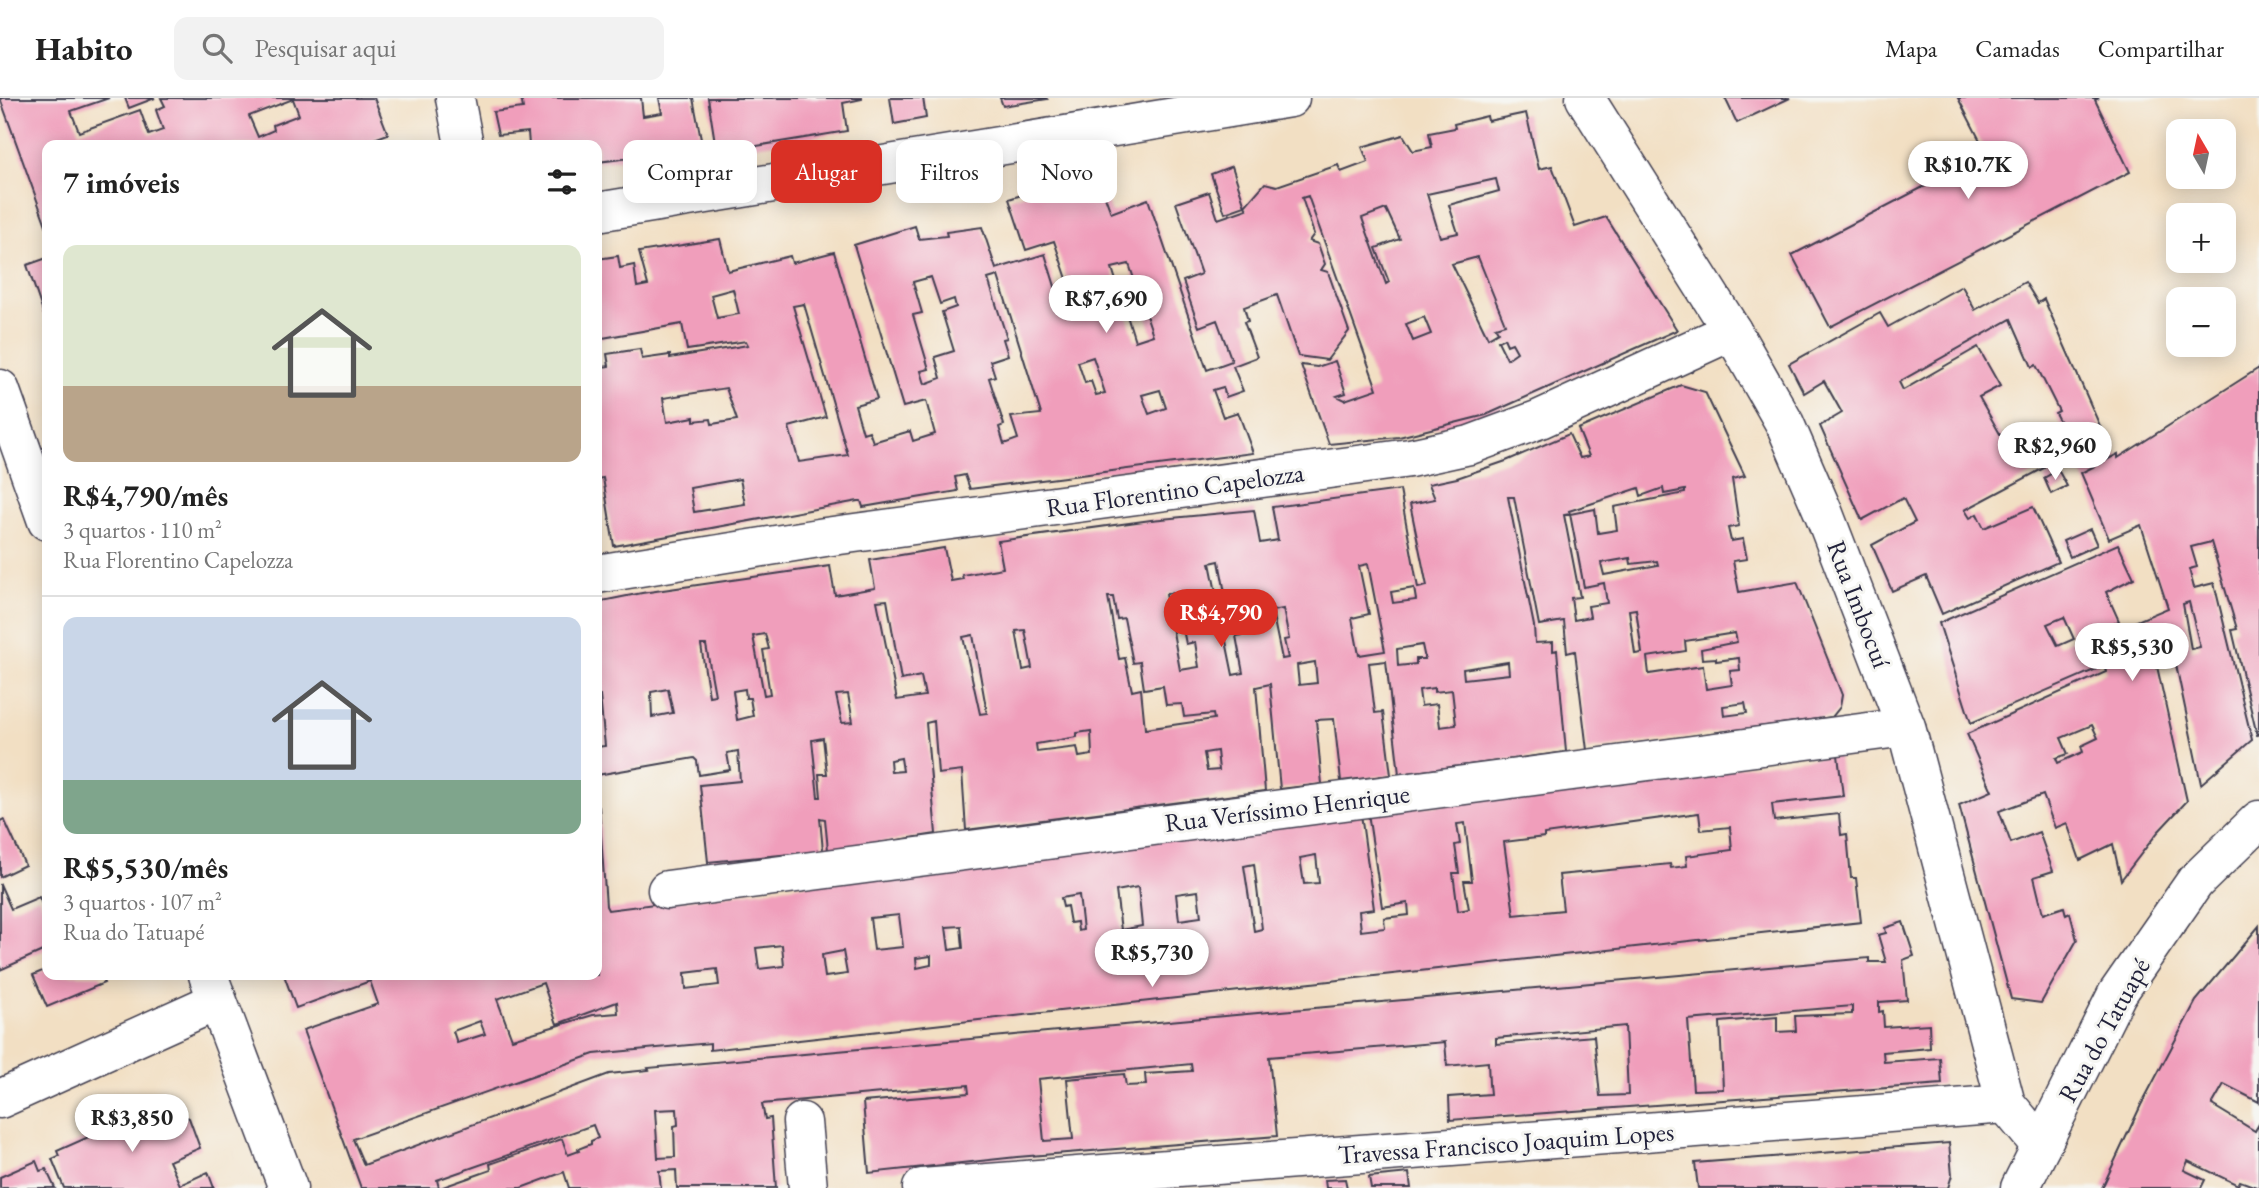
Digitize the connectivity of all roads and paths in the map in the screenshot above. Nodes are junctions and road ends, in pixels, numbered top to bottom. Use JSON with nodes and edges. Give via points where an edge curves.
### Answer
{"nodes":[{"id":1,"x":455,"y":98,"type":"edge"},
{"id":2,"x":1290,"y":98,"type":"edge"},
{"id":3,"x":1585,"y":98,"type":"edge"},
{"id":4,"x":463,"y":140,"type":"edge"},
{"id":5,"x":602,"y":211,"type":"edge"},
{"id":6,"x":1732,"y":331,"type":"junction"},
{"id":7,"x":0,"y":388,"type":"edge"},
{"id":8,"x":42,"y":507,"type":"edge"},
{"id":9,"x":602,"y":574,"type":"edge"},
{"id":10,"x":1906,"y":727,"type":"junction"},
{"id":11,"x":2259,"y":820,"type":"edge"},
{"id":12,"x":667,"y":890,"type":"dead end"},
{"id":13,"x":212,"y":988,"type":"edge"},
{"id":14,"x":0,"y":1099,"type":"edge"},
{"id":15,"x":2006,"y":1104,"type":"junction"},
{"id":16,"x":802,"y":1122,"type":"dead end"},
{"id":17,"x":2041,"y":1146,"type":"junction"},
{"id":18,"x":288,"y":1188,"type":"edge"},
{"id":19,"x":808,"y":1188,"type":"edge"},
{"id":20,"x":922,"y":1188,"type":"edge"},
{"id":21,"x":2020,"y":1188,"type":"edge"}],
"edges":[{"from":1,"to":4,"type":"street"},
{"from":2,"to":5,"type":"street"},
{"from":3,"to":6,"type":"street","name":"Rua Imbocuí"},
{"from":6,"to":9,"type":"street","name":"Rua Florentino Capelozza","via":[[1540,419],[1470,445],[1410,458],[825,537]]},
{"from":6,"to":10,"type":"street","name":"Rua Imbocuí","via":[[1785,424],[1825,514]]},
{"from":7,"to":8,"type":"street"},
{"from":10,"to":12,"type":"street","name":"Rua Veríssimo Henrique"},
{"from":10,"to":15,"type":"street","name":"Rua Imbocuí"},
{"from":11,"to":17,"type":"street","name":"Rua do Tatuapé","via":[[2195,882],[2117,994]]},
{"from":13,"to":14,"type":"street"},
{"from":13,"to":18,"type":"street"},
{"from":15,"to":17,"type":"street","name":"Rua Imbocuí"},
{"from":15,"to":20,"type":"street","name":"Travessa Francisco Joaquim Lopes"},
{"from":16,"to":19,"type":"street"},
{"from":17,"to":21,"type":"street","name":"Rua do Tatuapé"}]}
